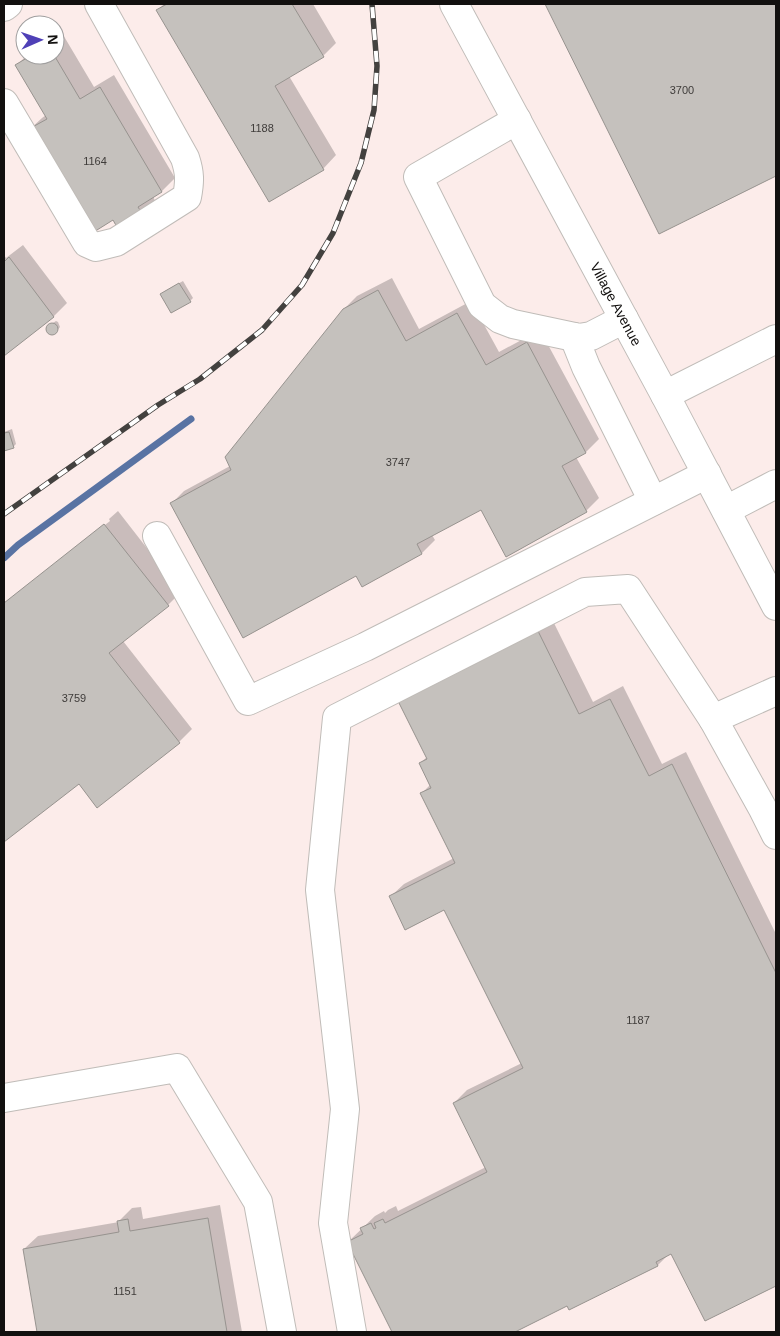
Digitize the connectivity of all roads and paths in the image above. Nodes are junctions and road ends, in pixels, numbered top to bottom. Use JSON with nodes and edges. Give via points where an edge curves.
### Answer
{"nodes":[{"id":1,"x":8,"y":4,"type":"edge"},
{"id":2,"x":99,"y":4,"type":"edge"},
{"id":3,"x":454,"y":4,"type":"edge"},
{"id":4,"x":4,"y":7,"type":"edge"},
{"id":5,"x":4,"y":103,"type":"edge"},
{"id":6,"x":517,"y":120,"type":"junction"},
{"id":7,"x":624,"y":319,"type":"junction"},
{"id":8,"x":574,"y":337,"type":"junction"},
{"id":9,"x":776,"y":339,"type":"edge"},
{"id":10,"x":665,"y":395,"type":"junction"},
{"id":11,"x":707,"y":474,"type":"junction"},
{"id":12,"x":776,"y":484,"type":"edge"},
{"id":13,"x":653,"y":501,"type":"junction"},
{"id":14,"x":726,"y":510,"type":"junction"},
{"id":15,"x":158,"y":536,"type":"dead end"},
{"id":16,"x":776,"y":606,"type":"edge"},
{"id":17,"x":776,"y":691,"type":"edge"},
{"id":18,"x":713,"y":719,"type":"junction"},
{"id":19,"x":776,"y":835,"type":"edge"},
{"id":20,"x":4,"y":1098,"type":"edge"},
{"id":21,"x":282,"y":1332,"type":"edge"},
{"id":22,"x":352,"y":1332,"type":"edge"}],
"edges":[{"from":1,"to":4,"type":"street"},
{"from":2,"to":5,"type":"street","via":[[185,158],[190,172],[187,197],[116,242],[96,247],[87,243]]},
{"from":3,"to":6,"type":"street","name":"Village Avenue"},
{"from":6,"to":7,"type":"street","name":"Village Avenue"},
{"from":6,"to":8,"type":"street","via":[[418,176],[482,305],[500,319],[513,324]]},
{"from":7,"to":8,"type":"street","via":[[591,336]]},
{"from":7,"to":10,"type":"street","name":"Village Avenue"},
{"from":8,"to":13,"type":"street"},
{"from":9,"to":10,"type":"street"},
{"from":10,"to":11,"type":"street","name":"Village Avenue"},
{"from":11,"to":13,"type":"street"},
{"from":11,"to":14,"type":"street","name":"Village Avenue"},
{"from":12,"to":14,"type":"street"},
{"from":13,"to":15,"type":"street","via":[[365,647],[248,701]]},
{"from":14,"to":16,"type":"street","name":"Village Avenue"},
{"from":17,"to":18,"type":"street"},
{"from":18,"to":19,"type":"street"},
{"from":18,"to":22,"type":"street","via":[[628,589],[585,592],[337,718],[320,890],[344,1110],[333,1223]]},
{"from":20,"to":21,"type":"street","via":[[177,1068],[258,1202]]}]}
